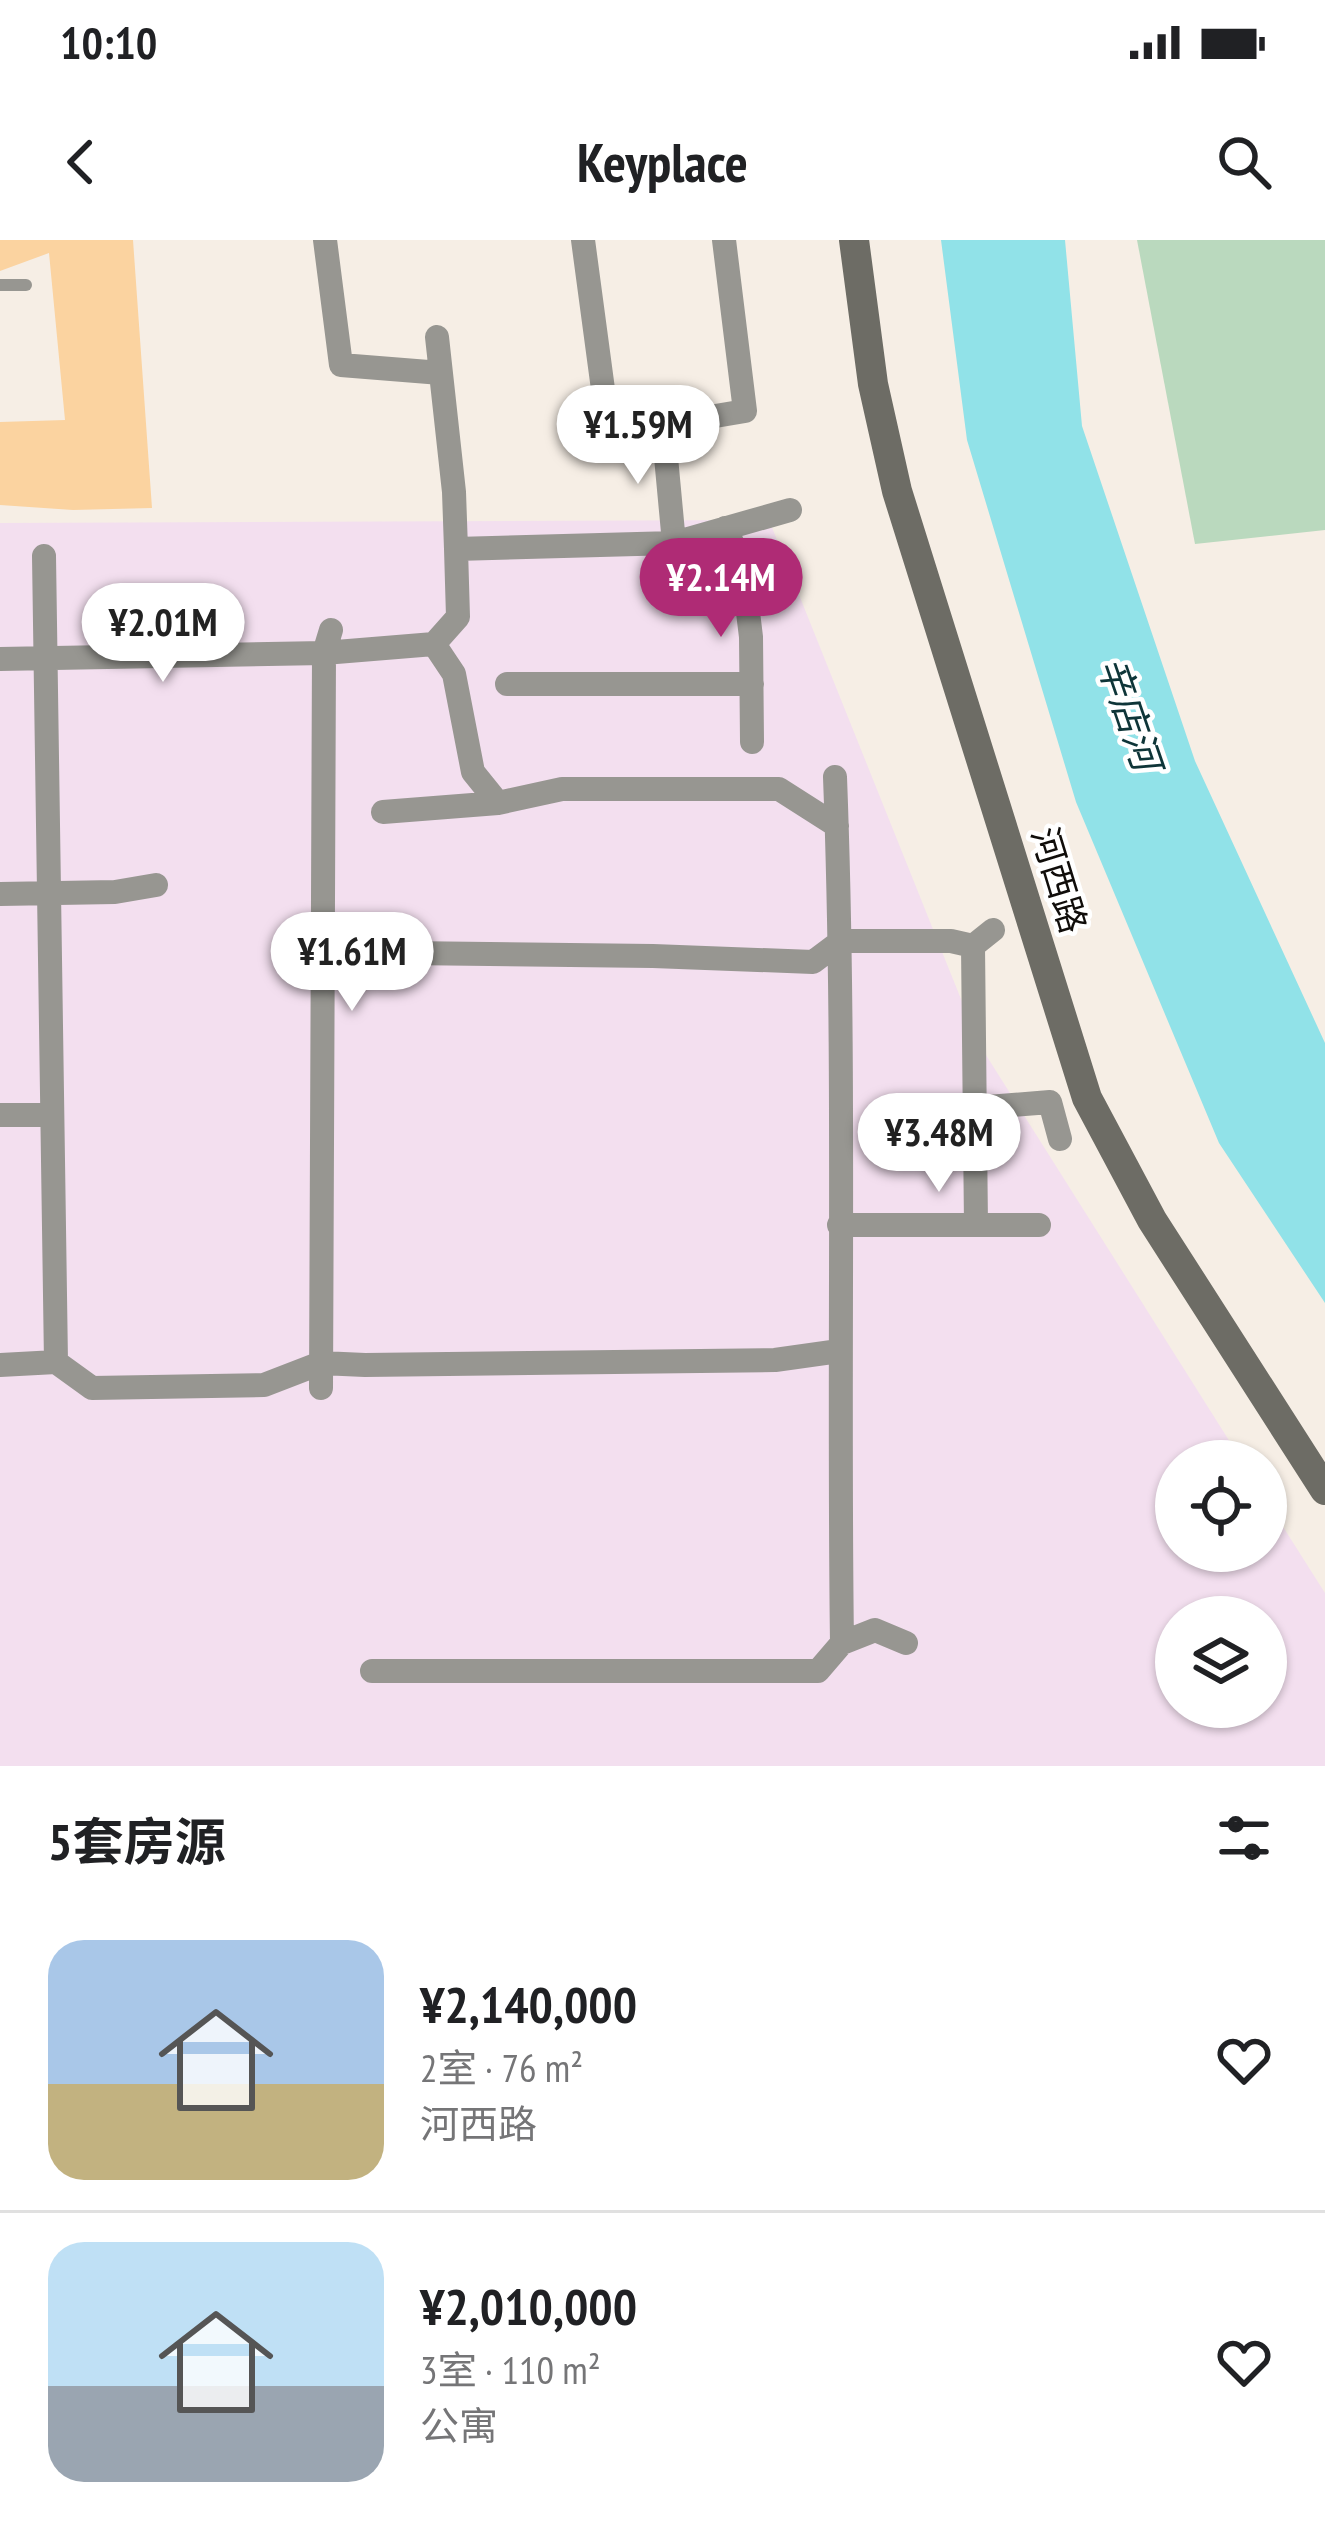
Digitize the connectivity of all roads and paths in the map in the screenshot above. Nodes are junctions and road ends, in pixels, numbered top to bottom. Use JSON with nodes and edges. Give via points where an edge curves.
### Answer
{"nodes":[{"id":1,"x":325,"y":240,"type":"edge"},
{"id":2,"x":583,"y":240,"type":"edge"},
{"id":3,"x":724,"y":240,"type":"edge"},
{"id":4,"x":854,"y":240,"type":"edge"},
{"id":5,"x":0,"y":285,"type":"edge"},
{"id":6,"x":26,"y":285,"type":"dead end"},
{"id":7,"x":437,"y":337,"type":"dead end"},
{"id":8,"x":441,"y":373,"type":"junction"},
{"id":9,"x":662,"y":425,"type":"junction"},
{"id":10,"x":790,"y":510,"type":"dead end"},
{"id":11,"x":725,"y":528,"type":"junction"},
{"id":12,"x":674,"y":543,"type":"junction"},
{"id":13,"x":456,"y":549,"type":"junction"},
{"id":14,"x":44,"y":556,"type":"dead end"},
{"id":15,"x":327,"y":642,"type":"junction"},
{"id":16,"x":434,"y":644,"type":"junction"},
{"id":17,"x":45,"y":656,"type":"junction"},
{"id":18,"x":0,"y":658,"type":"edge"},
{"id":19,"x":508,"y":684,"type":"dead end"},
{"id":20,"x":752,"y":684,"type":"junction"},
{"id":21,"x":752,"y":742,"type":"dead end"},
{"id":22,"x":835,"y":777,"type":"dead end"},
{"id":23,"x":498,"y":803,"type":"junction"},
{"id":24,"x":383,"y":812,"type":"dead end"},
{"id":25,"x":837,"y":826,"type":"junction"},
{"id":26,"x":157,"y":885,"type":"dead end"},
{"id":27,"x":0,"y":894,"type":"edge"},
{"id":28,"x":49,"y":894,"type":"junction"},
{"id":29,"x":841,"y":941,"type":"junction"},
{"id":30,"x":322,"y":952,"type":"junction"},
{"id":31,"x":975,"y":1108,"type":"junction"},
{"id":32,"x":0,"y":1115,"type":"edge"},
{"id":33,"x":52,"y":1115,"type":"junction"},
{"id":34,"x":1060,"y":1138,"type":"dead end"},
{"id":35,"x":839,"y":1225,"type":"junction"},
{"id":36,"x":976,"y":1225,"type":"junction"},
{"id":37,"x":1039,"y":1225,"type":"dead end"},
{"id":38,"x":839,"y":1351,"type":"junction"},
{"id":39,"x":56,"y":1362,"type":"junction"},
{"id":40,"x":0,"y":1365,"type":"edge"},
{"id":41,"x":321,"y":1376,"type":"junction"},
{"id":42,"x":1325,"y":1490,"type":"edge"},
{"id":43,"x":842,"y":1643,"type":"junction"},
{"id":44,"x":906,"y":1643,"type":"dead end"},
{"id":45,"x":372,"y":1671,"type":"dead end"}],
"edges":[{"from":1,"to":8,"type":"street","via":[[341,365]]},
{"from":2,"to":9,"type":"street","via":[[609,434]]},
{"from":3,"to":9,"type":"street","via":[[745,411]]},
{"from":4,"to":42,"type":"street","name":"河西路","via":[[897,490],[1087,1098],[1152,1220]]},
{"from":5,"to":6,"type":"lane"},
{"from":7,"to":8,"type":"street"},
{"from":8,"to":13,"type":"street"},
{"from":9,"to":12,"type":"street"},
{"from":10,"to":11,"type":"street"},
{"from":11,"to":12,"type":"street"},
{"from":11,"to":20,"type":"street","via":[[742,563]]},
{"from":12,"to":13,"type":"street"},
{"from":13,"to":16,"type":"street","via":[[458,617]]},
{"from":14,"to":17,"type":"street"},
{"from":15,"to":16,"type":"street"},
{"from":15,"to":17,"type":"street"},
{"from":15,"to":30,"type":"street"},
{"from":16,"to":23,"type":"street","via":[[454,674],[473,772]]},
{"from":17,"to":18,"type":"street"},
{"from":17,"to":28,"type":"street"},
{"from":19,"to":20,"type":"street"},
{"from":20,"to":21,"type":"street"},
{"from":22,"to":25,"type":"street"},
{"from":23,"to":24,"type":"street"},
{"from":23,"to":25,"type":"street","via":[[562,789],[778,789]]},
{"from":25,"to":29,"type":"street"},
{"from":26,"to":28,"type":"street"},
{"from":27,"to":28,"type":"street"},
{"from":28,"to":33,"type":"street"},
{"from":29,"to":30,"type":"street","via":[[813,962]]},
{"from":29,"to":31,"type":"street","via":[[983,938]]},
{"from":29,"to":35,"type":"street"},
{"from":30,"to":41,"type":"street"},
{"from":31,"to":34,"type":"street","via":[[1050,1102]]},
{"from":31,"to":36,"type":"street"},
{"from":32,"to":33,"type":"street"},
{"from":33,"to":39,"type":"street"},
{"from":35,"to":36,"type":"street"},
{"from":35,"to":38,"type":"street"},
{"from":36,"to":37,"type":"street"},
{"from":38,"to":41,"type":"street","via":[[775,1360],[365,1365]]},
{"from":38,"to":43,"type":"street"},
{"from":39,"to":40,"type":"street"},
{"from":39,"to":41,"type":"street","via":[[92,1388],[264,1385]]},
{"from":43,"to":44,"type":"street","via":[[874,1630]]},
{"from":43,"to":45,"type":"street","via":[[818,1671]]}]}
